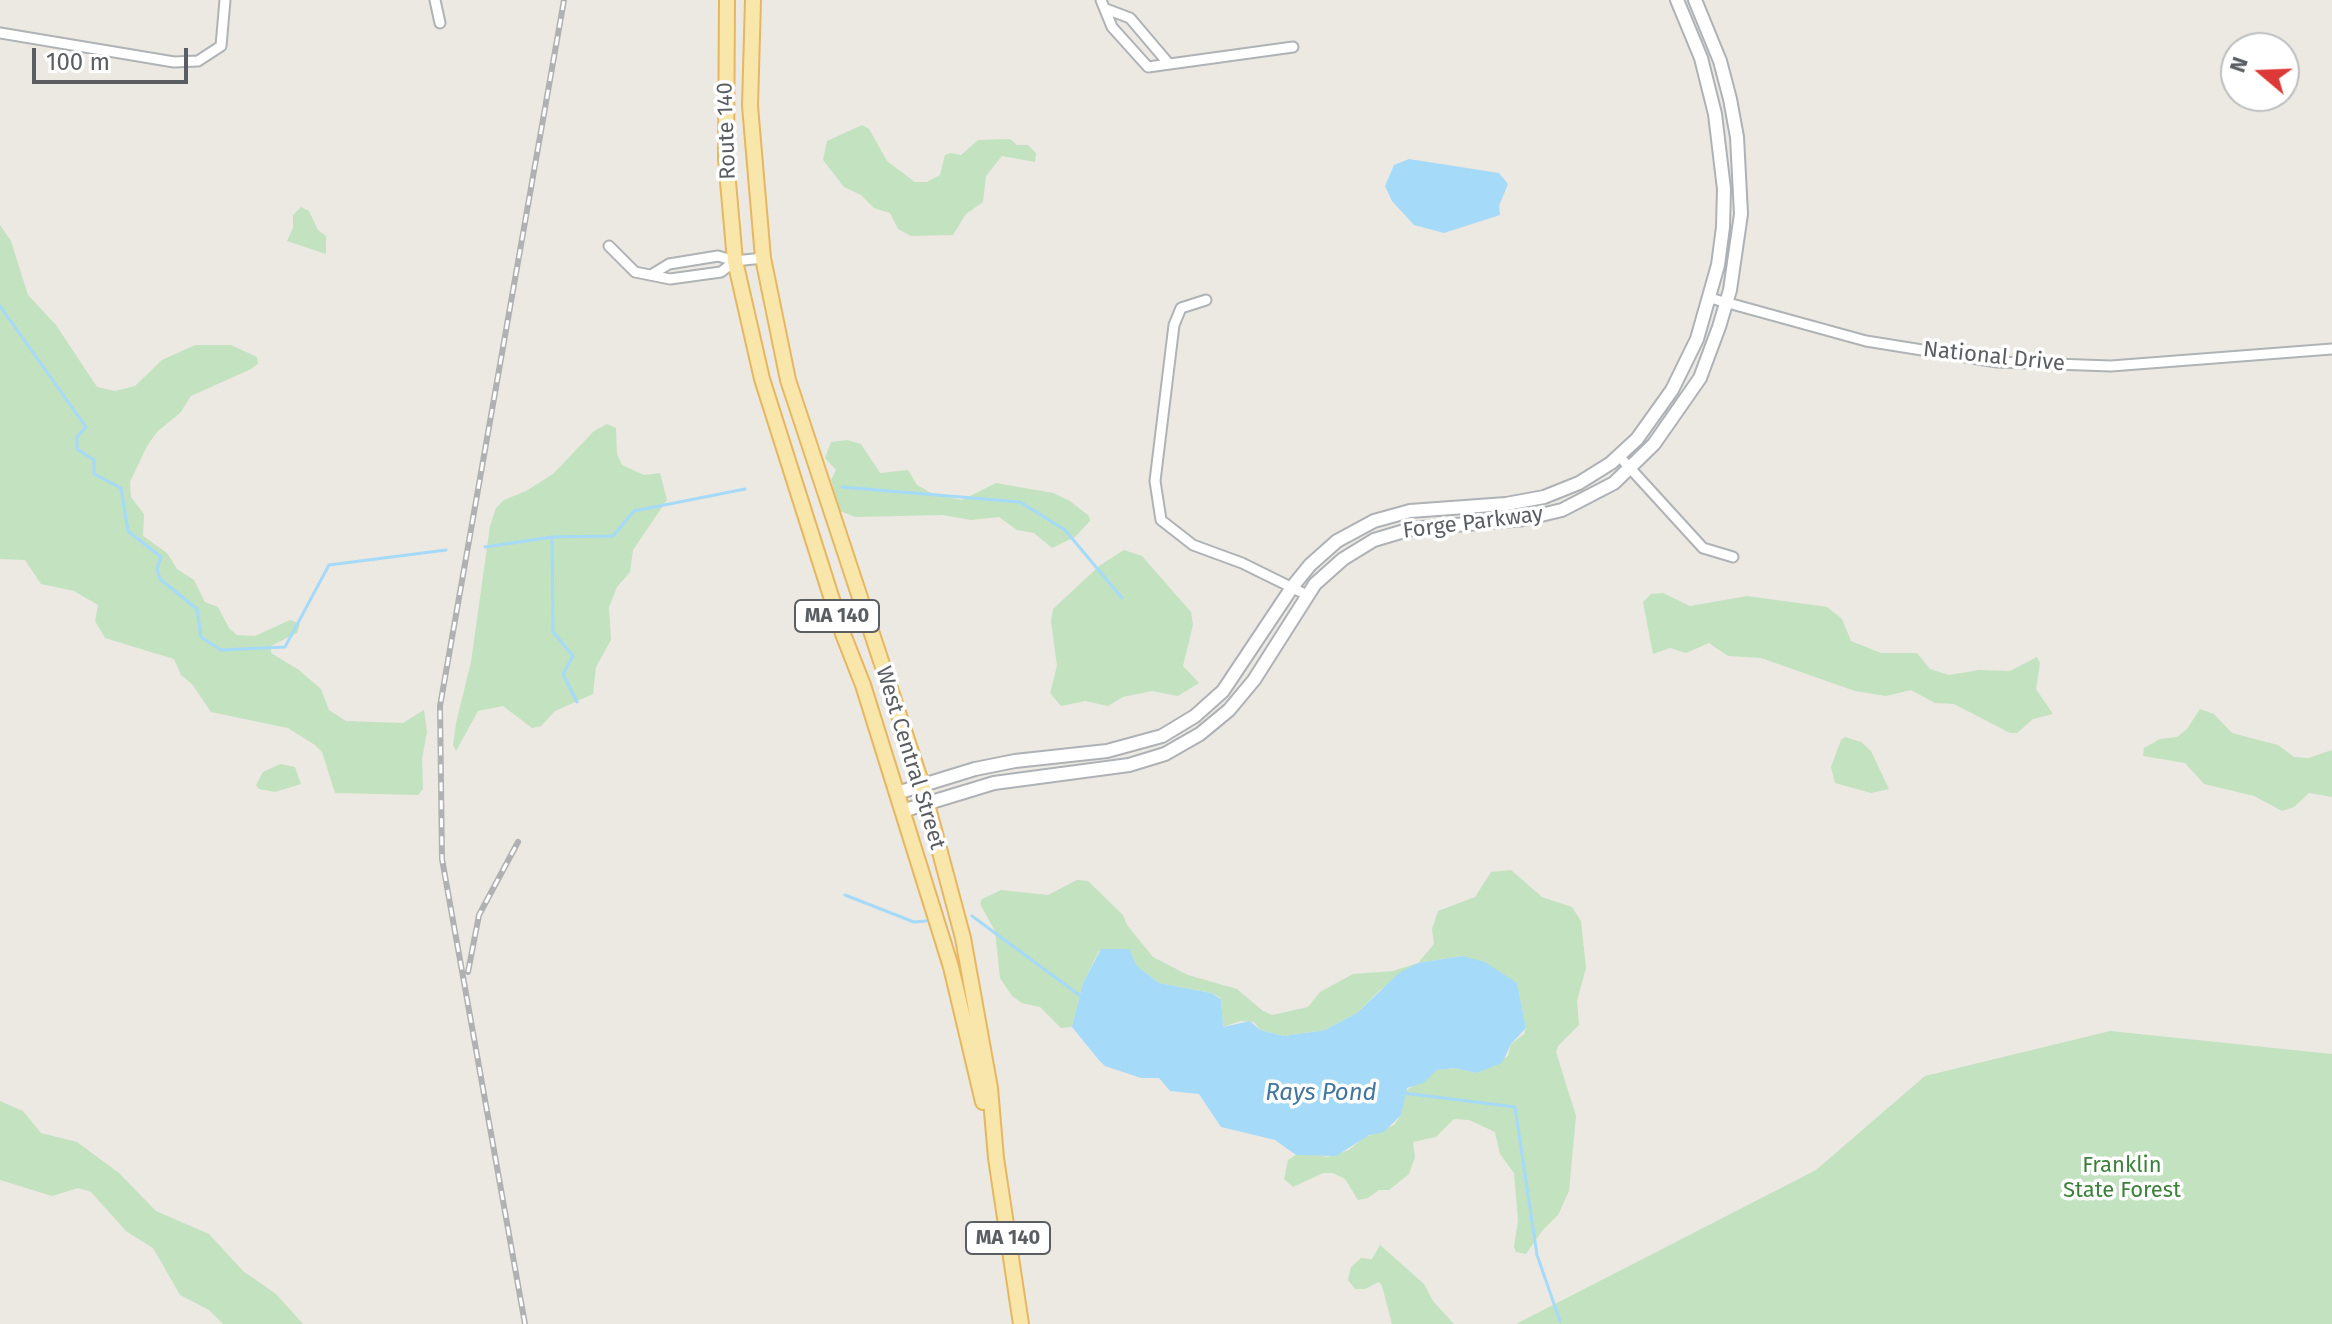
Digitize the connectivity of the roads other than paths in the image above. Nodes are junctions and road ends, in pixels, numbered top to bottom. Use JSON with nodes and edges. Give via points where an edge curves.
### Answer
{"nodes":[{"id":1,"x":225,"y":0,"type":"edge"},
{"id":2,"x":435,"y":0,"type":"edge"},
{"id":3,"x":727,"y":0,"type":"edge"},
{"id":4,"x":753,"y":0,"type":"edge"},
{"id":5,"x":1677,"y":0,"type":"edge"},
{"id":6,"x":1695,"y":0,"type":"edge"},
{"id":7,"x":1103,"y":5,"type":"edge"},
{"id":8,"x":440,"y":23,"type":"dead end"},
{"id":9,"x":0,"y":33,"type":"edge"},
{"id":10,"x":1293,"y":47,"type":"dead end"},
{"id":11,"x":1169,"y":64,"type":"junction"},
{"id":12,"x":609,"y":246,"type":"dead end"},
{"id":13,"x":763,"y":258,"type":"junction"},
{"id":14,"x":735,"y":261,"type":"junction"},
{"id":15,"x":650,"y":275,"type":"junction"},
{"id":16,"x":1710,"y":298,"type":"junction"},
{"id":17,"x":1206,"y":300,"type":"dead end"},
{"id":18,"x":1727,"y":302,"type":"junction"},
{"id":19,"x":2332,"y":349,"type":"edge"},
{"id":20,"x":1619,"y":456,"type":"junction"},
{"id":21,"x":1630,"y":468,"type":"junction"},
{"id":22,"x":1733,"y":557,"type":"dead end"},
{"id":23,"x":1293,"y":586,"type":"junction"},
{"id":24,"x":1307,"y":595,"type":"junction"},
{"id":25,"x":922,"y":785,"type":"junction"},
{"id":26,"x":897,"y":793,"type":"junction"},
{"id":27,"x":927,"y":804,"type":"junction"},
{"id":28,"x":902,"y":811,"type":"junction"},
{"id":29,"x":995,"y":1153,"type":"junction"},
{"id":30,"x":1021,"y":1324,"type":"edge"}],
"edges":[{"from":1,"to":9,"type":"street","via":[[221,46],[198,61],[174,62]]},
{"from":2,"to":8,"type":"street"},
{"from":3,"to":14,"type":"main road","name":"Route 140","number":"MA 140","via":[[726,159]]},
{"from":4,"to":13,"type":"main road","name":"Route 140","number":"MA 140","via":[[750,106]]},
{"from":5,"to":16,"type":"street","name":"Forge Parkway","via":[[1701,58],[1721,152],[1723,227]]},
{"from":6,"to":18,"type":"street","name":"Forge Parkway","via":[[1720,61],[1737,137],[1741,214]]},
{"from":7,"to":11,"type":"street","via":[[1130,18]]},
{"from":7,"to":11,"type":"street","via":[[1112,27],[1148,67]]},
{"from":10,"to":11,"type":"street"},
{"from":12,"to":15,"type":"street","via":[[635,272]]},
{"from":13,"to":14,"type":"street"},
{"from":13,"to":25,"type":"main road","name":"West Central Street","number":"MA 140","via":[[788,380]]},
{"from":14,"to":15,"type":"street","via":[[718,256],[669,264]]},
{"from":14,"to":15,"type":"street","via":[[721,272],[670,279]]},
{"from":14,"to":26,"type":"main road","name":"West Central Street","number":"MA 140","via":[[762,379]]},
{"from":16,"to":18,"type":"street","name":"National Drive"},
{"from":16,"to":20,"type":"street","name":"Forge Parkway","via":[[1672,390]]},
{"from":17,"to":23,"type":"street","via":[[1181,308],[1174,325],[1155,481],[1158,509],[1171,530],[1193,545]]},
{"from":18,"to":19,"type":"street","name":"National Drive","via":[[1866,341],[1997,362],[2111,366]]},
{"from":18,"to":21,"type":"street","name":"Forge Parkway","via":[[1700,378],[1654,444]]},
{"from":20,"to":21,"type":"street"},
{"from":20,"to":23,"type":"street","name":"Forge Parkway","via":[[1579,483],[1544,497],[1410,511],[1374,521],[1337,541]]},
{"from":21,"to":22,"type":"street","via":[[1703,548]]},
{"from":21,"to":24,"type":"street","name":"Forge Parkway","via":[[1597,494],[1562,510],[1524,519],[1420,527],[1374,540],[1343,559]]},
{"from":23,"to":24,"type":"street"},
{"from":23,"to":25,"type":"street","name":"Forge Parkway","via":[[1223,691],[1162,736],[1107,751],[1015,761]]},
{"from":24,"to":27,"type":"street","name":"Forge Parkway","via":[[1229,710],[1165,754],[1129,765],[994,783]]},
{"from":25,"to":26,"type":"street","name":"Forge Parkway"},
{"from":25,"to":27,"type":"main road","name":"West Central Street","number":"MA 140"},
{"from":26,"to":28,"type":"main road","name":"West Central Street","number":"MA 140"},
{"from":27,"to":28,"type":"street","name":"Forge Parkway"},
{"from":27,"to":29,"type":"main road","name":"West Central Street","number":"MA 140","via":[[974,989]]},
{"from":28,"to":29,"type":"main road","name":"West Central Street","number":"MA 140","via":[[951,967]]},
{"from":29,"to":30,"type":"main road","name":"West Central Street","number":"MA 140"}]}
